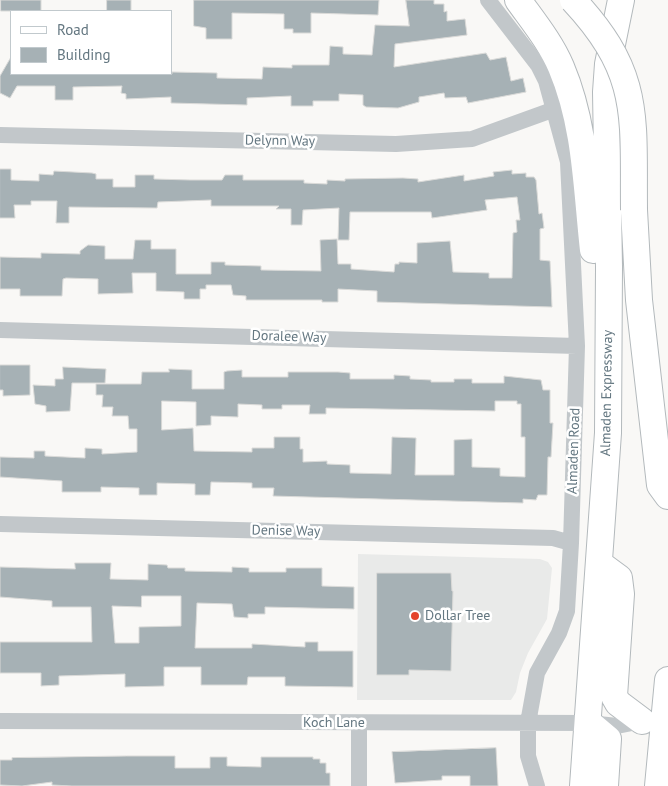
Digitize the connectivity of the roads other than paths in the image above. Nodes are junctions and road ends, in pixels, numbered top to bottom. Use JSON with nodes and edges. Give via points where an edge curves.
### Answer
{"nodes":[{"id":1,"x":488,"y":0,"type":"edge"},
{"id":2,"x":518,"y":0,"type":"edge"},
{"id":3,"x":573,"y":0,"type":"edge"},
{"id":4,"x":621,"y":0,"type":"edge"},
{"id":5,"x":555,"y":109,"type":"junction"},
{"id":6,"x":0,"y":134,"type":"edge"},
{"id":7,"x":607,"y":291,"type":"junction"},
{"id":8,"x":0,"y":330,"type":"edge"},
{"id":9,"x":577,"y":346,"type":"junction"},
{"id":10,"x":668,"y":496,"type":"edge"},
{"id":11,"x":0,"y":524,"type":"edge"},
{"id":12,"x":571,"y":543,"type":"junction"},
{"id":13,"x":600,"y":564,"type":"junction"},
{"id":14,"x":668,"y":680,"type":"edge"},
{"id":15,"x":654,"y":718,"type":"junction"},
{"id":16,"x":0,"y":721,"type":"edge"},
{"id":17,"x":359,"y":723,"type":"junction"},
{"id":18,"x":528,"y":723,"type":"junction"},
{"id":19,"x":588,"y":723,"type":"junction"},
{"id":20,"x":359,"y":786,"type":"edge"},
{"id":21,"x":537,"y":786,"type":"edge"},
{"id":22,"x":583,"y":786,"type":"edge"},
{"id":23,"x":604,"y":786,"type":"edge"},
{"id":24,"x":658,"y":786,"type":"edge"}],
"edges":[{"from":1,"to":5,"type":"street","name":"Almaden Road","via":[[538,65]]},
{"from":2,"to":7,"type":"main road","via":[[560,66],[576,110],[584,151],[595,268]]},
{"from":3,"to":10,"type":"main road","bridge":true,"via":[[610,46],[633,110],[639,300],[660,485]]},
{"from":4,"to":7,"type":"main road","name":"Almaden Expressway","via":[[608,64],[606,92]]},
{"from":5,"to":6,"type":"street","name":"Delynn Way","via":[[472,139],[396,144]]},
{"from":5,"to":9,"type":"street","name":"Almaden Road","via":[[568,162]]},
{"from":7,"to":13,"type":"main road","name":"Almaden Expressway","via":[[610,388]]},
{"from":8,"to":9,"type":"street","name":"Doralee Way"},
{"from":9,"to":12,"type":"street","name":"Almaden Road"},
{"from":11,"to":12,"type":"street","name":"Denise Way","via":[[553,538]]},
{"from":12,"to":18,"type":"street","name":"Almaden Road","via":[[566,611],[557,637],[537,673]]},
{"from":13,"to":15,"type":"main road","via":[[619,578],[621,594],[614,696],[618,703]]},
{"from":13,"to":19,"type":"main road","name":"Almaden Expressway"},
{"from":14,"to":15,"type":"main road"},
{"from":15,"to":19,"type":"street","name":"Koch Lane","via":[[617,726]]},
{"from":15,"to":24,"type":"main road"},
{"from":16,"to":17,"type":"street","name":"Koch Lane"},
{"from":17,"to":18,"type":"street","name":"Koch Lane"},
{"from":17,"to":20,"type":"street"},
{"from":18,"to":19,"type":"street","name":"Koch Lane"},
{"from":18,"to":21,"type":"street","name":"Almaden Road","via":[[528,756]]},
{"from":19,"to":22,"type":"main road","name":"Almaden Expressway"},
{"from":19,"to":23,"type":"main road","via":[[608,739]]}]}
